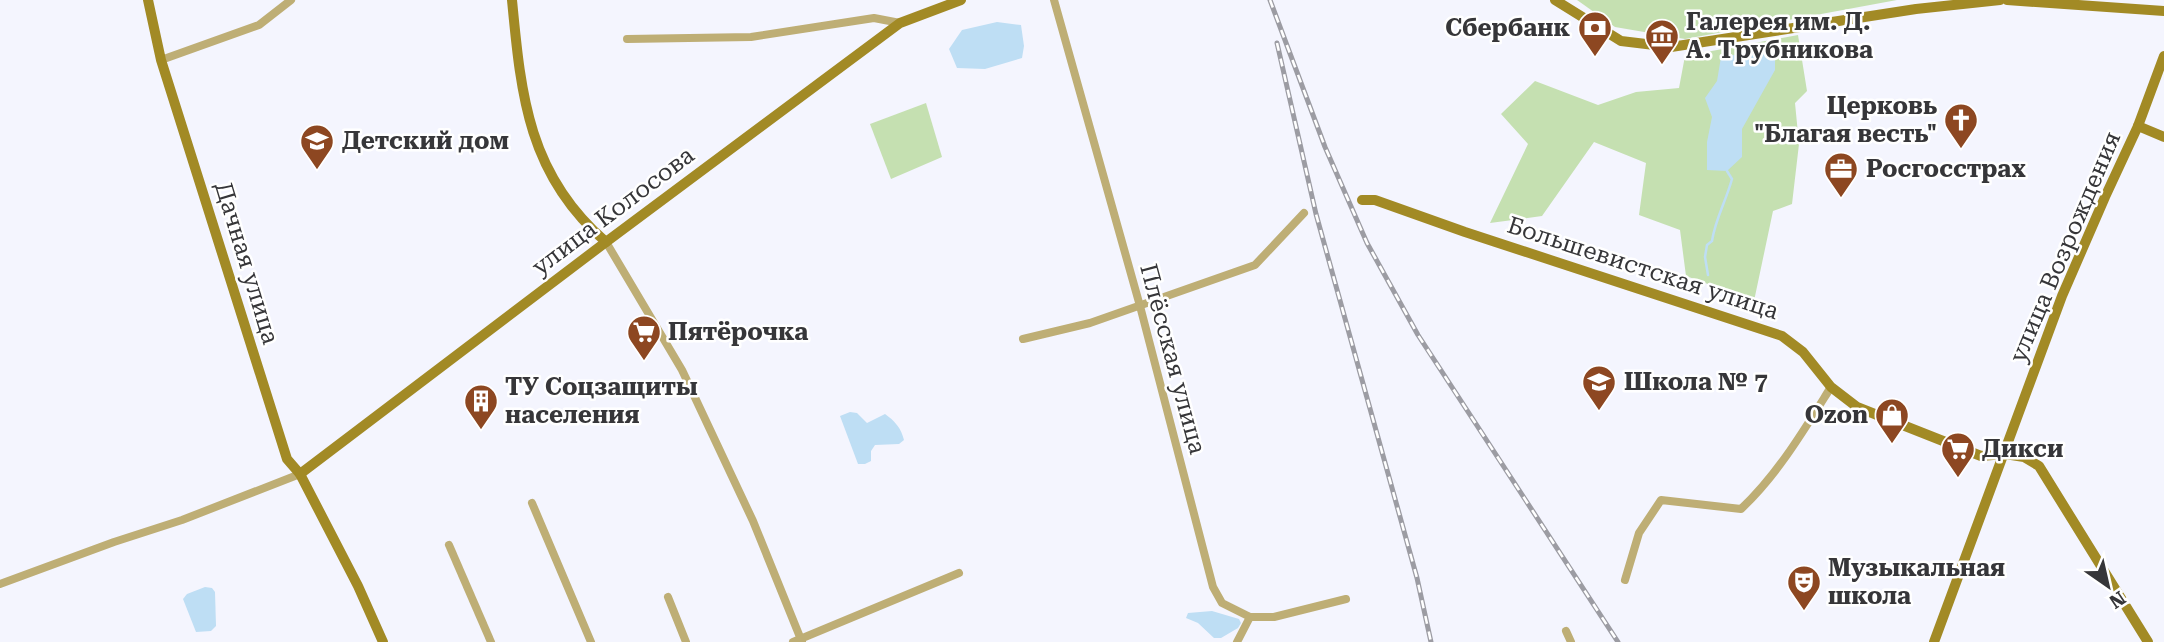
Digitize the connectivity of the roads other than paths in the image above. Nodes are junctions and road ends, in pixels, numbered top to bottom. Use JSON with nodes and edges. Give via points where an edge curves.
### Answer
{"nodes":[{"id":1,"x":148,"y":0,"type":"edge"},
{"id":2,"x":291,"y":0,"type":"edge"},
{"id":3,"x":512,"y":0,"type":"edge"},
{"id":4,"x":961,"y":0,"type":"edge"},
{"id":5,"x":1054,"y":0,"type":"edge"},
{"id":6,"x":1555,"y":0,"type":"edge"},
{"id":7,"x":2000,"y":0,"type":"edge"},
{"id":8,"x":2007,"y":0,"type":"edge"},
{"id":9,"x":2164,"y":11,"type":"edge"},
{"id":10,"x":900,"y":23,"type":"junction"},
{"id":11,"x":627,"y":40,"type":"dead end"},
{"id":12,"x":2164,"y":56,"type":"edge"},
{"id":13,"x":161,"y":60,"type":"junction"},
{"id":14,"x":2138,"y":126,"type":"junction"},
{"id":15,"x":2164,"y":137,"type":"edge"},
{"id":16,"x":1362,"y":200,"type":"dead end"},
{"id":17,"x":1304,"y":213,"type":"dead end"},
{"id":18,"x":606,"y":242,"type":"junction"},
{"id":19,"x":1140,"y":306,"type":"junction"},
{"id":20,"x":1023,"y":339,"type":"dead end"},
{"id":21,"x":1831,"y":387,"type":"junction"},
{"id":22,"x":2005,"y":454,"type":"junction"},
{"id":23,"x":300,"y":474,"type":"junction"},
{"id":24,"x":532,"y":503,"type":"dead end"},
{"id":25,"x":449,"y":545,"type":"dead end"},
{"id":26,"x":959,"y":573,"type":"dead end"},
{"id":27,"x":1625,"y":580,"type":"dead end"},
{"id":28,"x":0,"y":584,"type":"edge"},
{"id":29,"x":668,"y":597,"type":"dead end"},
{"id":30,"x":1346,"y":599,"type":"dead end"},
{"id":31,"x":1250,"y":617,"type":"junction"},
{"id":32,"x":1566,"y":631,"type":"dead end"},
{"id":33,"x":799,"y":641,"type":"edge"},
{"id":34,"x":383,"y":642,"type":"edge"},
{"id":35,"x":491,"y":642,"type":"edge"},
{"id":36,"x":591,"y":642,"type":"edge"},
{"id":37,"x":686,"y":642,"type":"edge"},
{"id":38,"x":1237,"y":642,"type":"edge"},
{"id":39,"x":1571,"y":642,"type":"edge"},
{"id":40,"x":1934,"y":642,"type":"edge"},
{"id":41,"x":2148,"y":642,"type":"edge"}],
"edges":[{"from":1,"to":13,"type":"main road","name":"Дачная улица"},
{"from":2,"to":13,"type":"street","via":[[259,25]]},
{"from":3,"to":18,"type":"main road","via":[[521,78],[535,142],[569,206]]},
{"from":4,"to":10,"type":"main road","name":"улица Колосова"},
{"from":5,"to":19,"type":"street","name":"Плёсская улица"},
{"from":6,"to":7,"type":"main road","via":[[1621,41],[1671,47]]},
{"from":8,"to":9,"type":"main road"},
{"from":10,"to":11,"type":"street","via":[[874,18],[751,37]]},
{"from":10,"to":18,"type":"main road","name":"улица Колосова"},
{"from":12,"to":14,"type":"main road","name":"улица Возрождения"},
{"from":13,"to":23,"type":"main road","name":"Дачная улица","via":[[287,459]]},
{"from":14,"to":15,"type":"main road"},
{"from":14,"to":22,"type":"main road","name":"улица Возрождения","via":[[2062,296]]},
{"from":16,"to":21,"type":"main road","name":"Большевистская улица","via":[[1375,200],[1782,335],[1803,352]]},
{"from":17,"to":19,"type":"street","via":[[1255,265]]},
{"from":18,"to":23,"type":"main road","name":"улица Колосова"},
{"from":18,"to":33,"type":"street","via":[[682,370],[753,521]]},
{"from":19,"to":20,"type":"street"},
{"from":19,"to":31,"type":"street","name":"Плёсская улица","via":[[1213,587],[1222,603]]},
{"from":21,"to":22,"type":"main road","name":"Большевистская улица","via":[[1857,407],[1981,456]]},
{"from":21,"to":27,"type":"street","via":[[1765,486],[1741,509],[1661,499],[1639,533]]},
{"from":22,"to":40,"type":"main road","name":"улица Возрождения"},
{"from":22,"to":41,"type":"main road","via":[[2039,466]]},
{"from":23,"to":28,"type":"street"},
{"from":23,"to":34,"type":"main road","name":"Дачная улица"},
{"from":24,"to":36,"type":"street"},
{"from":25,"to":35,"type":"street"},
{"from":26,"to":33,"type":"street"},
{"from":29,"to":37,"type":"street"},
{"from":30,"to":31,"type":"street","via":[[1274,617]]},
{"from":31,"to":38,"type":"street"},
{"from":32,"to":39,"type":"street"}]}
